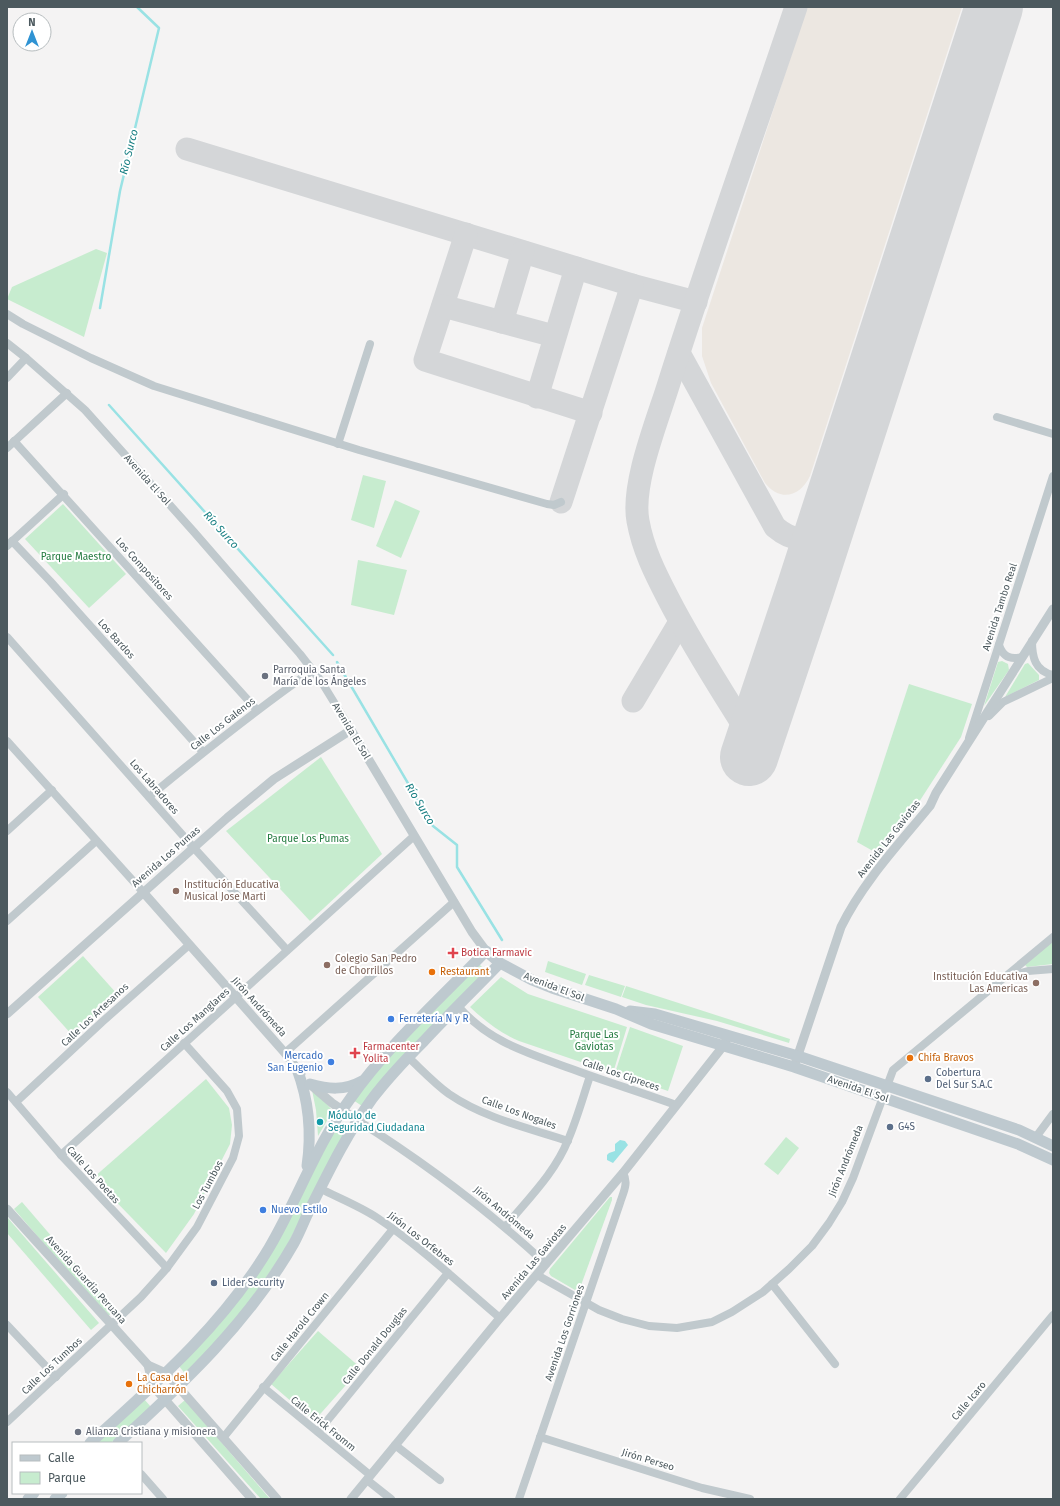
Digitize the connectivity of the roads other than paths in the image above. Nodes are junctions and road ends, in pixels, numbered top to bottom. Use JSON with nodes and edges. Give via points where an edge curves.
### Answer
{"nodes":[{"id":1,"x":7,"y":314,"type":"edge"},
{"id":2,"x":7,"y":343,"type":"edge"},
{"id":3,"x":370,"y":344,"type":"dead end"},
{"id":4,"x":26,"y":358,"type":"junction"},
{"id":5,"x":7,"y":378,"type":"edge"},
{"id":6,"x":67,"y":394,"type":"junction"},
{"id":7,"x":997,"y":417,"type":"dead end"},
{"id":8,"x":1053,"y":434,"type":"edge"},
{"id":9,"x":14,"y":441,"type":"junction"},
{"id":10,"x":338,"y":444,"type":"junction"},
{"id":11,"x":7,"y":448,"type":"edge"},
{"id":12,"x":1053,"y":476,"type":"edge"},
{"id":13,"x":64,"y":494,"type":"junction"},
{"id":14,"x":561,"y":502,"type":"dead end"},
{"id":15,"x":10,"y":544,"type":"edge"},
{"id":16,"x":1053,"y":609,"type":"edge"},
{"id":17,"x":7,"y":637,"type":"edge"},
{"id":18,"x":1032,"y":641,"type":"junction"},
{"id":19,"x":998,"y":645,"type":"junction"},
{"id":20,"x":1022,"y":657,"type":"junction"},
{"id":21,"x":313,"y":670,"type":"junction"},
{"id":22,"x":1053,"y":675,"type":"edge"},
{"id":23,"x":1053,"y":678,"type":"edge"},
{"id":24,"x":257,"y":710,"type":"junction"},
{"id":25,"x":351,"y":730,"type":"junction"},
{"id":26,"x":7,"y":741,"type":"edge"},
{"id":27,"x":966,"y":745,"type":"junction"},
{"id":28,"x":203,"y":752,"type":"junction"},
{"id":29,"x":52,"y":790,"type":"junction"},
{"id":30,"x":149,"y":797,"type":"junction"},
{"id":31,"x":7,"y":831,"type":"edge"},
{"id":32,"x":414,"y":836,"type":"junction"},
{"id":33,"x":96,"y":841,"type":"junction"},
{"id":34,"x":194,"y":848,"type":"junction"},
{"id":35,"x":143,"y":892,"type":"junction"},
{"id":36,"x":454,"y":902,"type":"junction"},
{"id":37,"x":7,"y":921,"type":"edge"},
{"id":38,"x":1053,"y":937,"type":"edge"},
{"id":39,"x":189,"y":945,"type":"junction"},
{"id":40,"x":287,"y":950,"type":"junction"},
{"id":41,"x":486,"y":951,"type":"junction"},
{"id":42,"x":500,"y":963,"type":"junction"},
{"id":43,"x":1053,"y":970,"type":"edge"},
{"id":44,"x":1004,"y":978,"type":"junction"},
{"id":45,"x":236,"y":998,"type":"junction"},
{"id":46,"x":458,"y":1006,"type":"junction"},
{"id":47,"x":7,"y":1014,"type":"edge"},
{"id":48,"x":726,"y":1040,"type":"junction"},
{"id":49,"x":184,"y":1043,"type":"junction"},
{"id":50,"x":285,"y":1053,"type":"junction"},
{"id":51,"x":798,"y":1056,"type":"junction"},
{"id":52,"x":408,"y":1057,"type":"junction"},
{"id":53,"x":794,"y":1067,"type":"junction"},
{"id":54,"x":297,"y":1069,"type":"junction"},
{"id":55,"x":590,"y":1076,"type":"junction"},
{"id":56,"x":365,"y":1078,"type":"junction"},
{"id":57,"x":310,"y":1084,"type":"junction"},
{"id":58,"x":886,"y":1085,"type":"junction"},
{"id":59,"x":7,"y":1092,"type":"edge"},
{"id":60,"x":882,"y":1097,"type":"junction"},
{"id":61,"x":16,"y":1102,"type":"junction"},
{"id":62,"x":676,"y":1105,"type":"junction"},
{"id":63,"x":342,"y":1110,"type":"junction"},
{"id":64,"x":1053,"y":1114,"type":"edge"},
{"id":65,"x":357,"y":1120,"type":"junction"},
{"id":66,"x":1036,"y":1137,"type":"junction"},
{"id":67,"x":568,"y":1141,"type":"junction"},
{"id":68,"x":1053,"y":1146,"type":"edge"},
{"id":69,"x":61,"y":1155,"type":"junction"},
{"id":70,"x":1053,"y":1160,"type":"edge"},
{"id":71,"x":623,"y":1173,"type":"junction"},
{"id":72,"x":303,"y":1179,"type":"junction"},
{"id":73,"x":321,"y":1188,"type":"junction"},
{"id":74,"x":7,"y":1209,"type":"edge"},
{"id":75,"x":505,"y":1227,"type":"junction"},
{"id":76,"x":393,"y":1229,"type":"junction"},
{"id":77,"x":546,"y":1264,"type":"junction"},
{"id":78,"x":167,"y":1268,"type":"junction"},
{"id":79,"x":448,"y":1273,"type":"junction"},
{"id":80,"x":537,"y":1275,"type":"junction"},
{"id":81,"x":772,"y":1284,"type":"junction"},
{"id":82,"x":586,"y":1303,"type":"junction"},
{"id":83,"x":1053,"y":1315,"type":"edge"},
{"id":84,"x":500,"y":1318,"type":"junction"},
{"id":85,"x":112,"y":1324,"type":"junction"},
{"id":86,"x":7,"y":1325,"type":"edge"},
{"id":87,"x":835,"y":1364,"type":"dead end"},
{"id":88,"x":148,"y":1365,"type":"junction"},
{"id":89,"x":166,"y":1374,"type":"junction"},
{"id":90,"x":56,"y":1377,"type":"junction"},
{"id":91,"x":153,"y":1386,"type":"junction"},
{"id":92,"x":178,"y":1387,"type":"junction"},
{"id":93,"x":263,"y":1387,"type":"junction"},
{"id":94,"x":165,"y":1401,"type":"junction"},
{"id":95,"x":7,"y":1422,"type":"edge"},
{"id":96,"x":318,"y":1432,"type":"junction"},
{"id":97,"x":540,"y":1437,"type":"junction"},
{"id":98,"x":222,"y":1438,"type":"junction"},
{"id":99,"x":91,"y":1442,"type":"edge"},
{"id":100,"x":119,"y":1442,"type":"edge"},
{"id":101,"x":395,"y":1445,"type":"junction"},
{"id":102,"x":142,"y":1475,"type":"edge"},
{"id":103,"x":369,"y":1478,"type":"junction"},
{"id":104,"x":440,"y":1480,"type":"dead end"},
{"id":105,"x":745,"y":1498,"type":"edge"},
{"id":106,"x":162,"y":1499,"type":"edge"},
{"id":107,"x":252,"y":1499,"type":"edge"},
{"id":108,"x":277,"y":1499,"type":"edge"},
{"id":109,"x":351,"y":1499,"type":"edge"},
{"id":110,"x":391,"y":1499,"type":"edge"},
{"id":111,"x":519,"y":1499,"type":"edge"},
{"id":112,"x":900,"y":1499,"type":"edge"}],
"edges":[{"from":1,"to":10,"type":"street","via":[[91,358],[154,386]]},
{"from":2,"to":4,"type":"street","name":"Avenida El Sol"},
{"from":3,"to":10,"type":"street"},
{"from":4,"to":5,"type":"street"},
{"from":4,"to":6,"type":"street","name":"Avenida El Sol"},
{"from":6,"to":9,"type":"street"},
{"from":6,"to":21,"type":"street","name":"Avenida El Sol","via":[[85,410],[210,550]]},
{"from":7,"to":8,"type":"street"},
{"from":9,"to":11,"type":"street"},
{"from":9,"to":13,"type":"street","name":"Los Compositores"},
{"from":10,"to":14,"type":"street","via":[[547,504]]},
{"from":12,"to":19,"type":"street","name":"Avenida Tambo Real"},
{"from":13,"to":15,"type":"street"},
{"from":13,"to":24,"type":"street","name":"Los Compositores"},
{"from":15,"to":28,"type":"street","name":"Los Bardos","via":[[55,586]]},
{"from":16,"to":18,"type":"street","name":"Avenida Las Gaviotas"},
{"from":17,"to":30,"type":"street","name":"Los Labradores"},
{"from":18,"to":20,"type":"street","name":"Avenida Las Gaviotas"},
{"from":18,"to":22,"type":"street","via":[[1034,660],[1040,668]]},
{"from":19,"to":20,"type":"street","via":[[1008,657]]},
{"from":19,"to":27,"type":"street","name":"Avenida Tambo Real"},
{"from":20,"to":27,"type":"street","name":"Avenida Las Gaviotas"},
{"from":21,"to":24,"type":"street","name":"Calle Los Galenos"},
{"from":21,"to":25,"type":"street","name":"Avenida El Sol"},
{"from":23,"to":27,"type":"street","via":[[998,706]]},
{"from":24,"to":28,"type":"street","name":"Calle Los Galenos"},
{"from":25,"to":32,"type":"street","name":"Avenida El Sol"},
{"from":25,"to":34,"type":"street","name":"Avenida Los Pumas","via":[[274,779]]},
{"from":26,"to":29,"type":"street","name":"Jirón Andrómeda"},
{"from":27,"to":51,"type":"street","name":"Avenida Las Gaviotas","via":[[930,806],[850,908],[841,927]]},
{"from":28,"to":30,"type":"street","name":"Calle Los Galenos"},
{"from":29,"to":31,"type":"street"},
{"from":29,"to":33,"type":"street","name":"Jirón Andrómeda"},
{"from":30,"to":34,"type":"street","name":"Los Labradores"},
{"from":32,"to":36,"type":"street","name":"Avenida El Sol"},
{"from":32,"to":40,"type":"street","name":"Calle Los Manglares"},
{"from":33,"to":35,"type":"street","name":"Jirón Andrómeda"},
{"from":33,"to":37,"type":"street"},
{"from":34,"to":35,"type":"street","name":"Avenida Los Pumas"},
{"from":34,"to":40,"type":"street","name":"Los Labradores"},
{"from":35,"to":39,"type":"street","name":"Jirón Andrómeda"},
{"from":35,"to":47,"type":"street","name":"Avenida Los Pumas"},
{"from":36,"to":41,"type":"street","name":"Avenida El Sol"},
{"from":36,"to":50,"type":"street"},
{"from":38,"to":44,"type":"street","name":"Jirón Andrómeda"},
{"from":39,"to":45,"type":"street","name":"Jirón Andrómeda"},
{"from":39,"to":61,"type":"street","name":"Calle Los Artesanos"},
{"from":40,"to":45,"type":"street","name":"Calle Los Manglares"},
{"from":41,"to":42,"type":"main road","name":"Avenida El Sol"},
{"from":41,"to":56,"type":"main road"},
{"from":42,"to":46,"type":"main road"},
{"from":42,"to":48,"type":"main road","name":"Avenida El Sol","via":[[552,988],[616,1009],[655,1014]]},
{"from":43,"to":44,"type":"street","via":[[1028,971]]},
{"from":44,"to":58,"type":"street","name":"Jirón Andrómeda","via":[[893,1070]]},
{"from":45,"to":49,"type":"street","name":"Calle Los Manglares"},
{"from":45,"to":50,"type":"street","name":"Jirón Andrómeda"},
{"from":46,"to":52,"type":"main road"},
{"from":46,"to":55,"type":"street","name":"Calle Los Cipreces","via":[[466,1016],[503,1043]]},
{"from":48,"to":51,"type":"main road","name":"Avenida El Sol"},
{"from":48,"to":53,"type":"main road","name":"Avenida El Sol"},
{"from":48,"to":62,"type":"street","name":"Avenida Las Gaviotas"},
{"from":49,"to":69,"type":"street","name":"Calle Los Manglares"},
{"from":49,"to":78,"type":"street","name":"Los Tumbos","via":[[234,1103],[238,1115],[239,1136],[233,1158],[218,1189],[197,1227]]},
{"from":50,"to":54,"type":"street","name":"Jirón Andrómeda"},
{"from":51,"to":53,"type":"street","name":"Avenida Las Gaviotas"},
{"from":51,"to":58,"type":"main road","name":"Avenida El Sol"},
{"from":52,"to":65,"type":"main road"},
{"from":52,"to":67,"type":"street","name":"Calle Los Nogales","via":[[443,1089],[477,1110]]},
{"from":53,"to":60,"type":"main road","name":"Avenida El Sol"},
{"from":54,"to":57,"type":"street","name":"Jirón Andrómeda"},
{"from":54,"to":72,"type":"main road","via":[[310,1124],[309,1152]]},
{"from":55,"to":62,"type":"street","name":"Calle Los Cipreces"},
{"from":55,"to":67,"type":"street"},
{"from":56,"to":57,"type":"main road","via":[[354,1085],[342,1088]]},
{"from":56,"to":63,"type":"main road"},
{"from":57,"to":63,"type":"street","name":"Jirón Andrómeda"},
{"from":58,"to":60,"type":"street","name":"Jirón Andrómeda"},
{"from":58,"to":66,"type":"main road","name":"Avenida El Sol"},
{"from":59,"to":61,"type":"street","name":"Calle Los Poetas"},
{"from":60,"to":70,"type":"main road","name":"Avenida El Sol","via":[[1018,1144]]},
{"from":60,"to":81,"type":"street","name":"Jirón Andrómeda","via":[[842,1202],[812,1246]]},
{"from":61,"to":69,"type":"street","name":"Calle Los Poetas"},
{"from":62,"to":71,"type":"street","name":"Avenida Las Gaviotas"},
{"from":63,"to":65,"type":"street","name":"Jirón Andrómeda"},
{"from":63,"to":72,"type":"main road"},
{"from":64,"to":66,"type":"street"},
{"from":65,"to":73,"type":"main road"},
{"from":65,"to":75,"type":"street","name":"Jirón Andrómeda","via":[[442,1177]]},
{"from":66,"to":68,"type":"main road","name":"Avenida El Sol"},
{"from":67,"to":75,"type":"street","via":[[543,1181]]},
{"from":69,"to":78,"type":"street","name":"Calle Los Poetas"},
{"from":71,"to":77,"type":"street","name":"Avenida Las Gaviotas"},
{"from":71,"to":82,"type":"street","name":"Avenida Los Gorriones","via":[[626,1183]]},
{"from":72,"to":89,"type":"main road","via":[[269,1249],[242,1288],[203,1336]]},
{"from":73,"to":76,"type":"street","name":"Jirón Los Orfebres","via":[[375,1216]]},
{"from":73,"to":92,"type":"main road","via":[[294,1243],[260,1295],[220,1345]]},
{"from":74,"to":85,"type":"street","name":"Avenida Guardia Peruana"},
{"from":75,"to":77,"type":"street","name":"Jirón Andrómeda"},
{"from":76,"to":79,"type":"street","name":"Jirón Los Orfebres"},
{"from":76,"to":93,"type":"street","name":"Calle Harold Crown"},
{"from":77,"to":80,"type":"street","name":"Avenida Las Gaviotas"},
{"from":78,"to":85,"type":"street","name":"Los Tumbos"},
{"from":79,"to":84,"type":"street","name":"Jirón Los Orfebres"},
{"from":79,"to":96,"type":"street","name":"Calle Donald Douglas"},
{"from":80,"to":82,"type":"street","name":"Jirón Andrómeda"},
{"from":80,"to":84,"type":"street","name":"Avenida Las Gaviotas"},
{"from":81,"to":82,"type":"street","name":"Jirón Andrómeda","via":[[734,1315],[677,1328],[649,1326],[622,1319]]},
{"from":81,"to":87,"type":"street"},
{"from":82,"to":97,"type":"street","name":"Avenida Los Gorriones"},
{"from":83,"to":112,"type":"street","name":"Calle Icaro"},
{"from":84,"to":101,"type":"street","name":"Avenida Las Gaviotas"},
{"from":85,"to":88,"type":"street","name":"Avenida Guardia Peruana"},
{"from":85,"to":90,"type":"street","name":"Calle Los Tumbos"},
{"from":86,"to":90,"type":"street"},
{"from":88,"to":89,"type":"street","name":"Avenida Guardia Peruana"},
{"from":88,"to":91,"type":"street","name":"Avenida Guardia Peruana"},
{"from":89,"to":91,"type":"main road"},
{"from":89,"to":92,"type":"street","name":"Avenida Guardia Peruana"},
{"from":90,"to":95,"type":"street","name":"Calle Los Tumbos"},
{"from":91,"to":94,"type":"street","name":"Avenida Guardia Peruana"},
{"from":91,"to":99,"type":"main road"},
{"from":92,"to":94,"type":"main road"},
{"from":92,"to":98,"type":"street","name":"Avenida Guardia Peruana"},
{"from":93,"to":96,"type":"street","name":"Calle Erick Fromm"},
{"from":93,"to":98,"type":"street","name":"Calle Harold Crown"},
{"from":94,"to":100,"type":"main road"},
{"from":94,"to":107,"type":"street","name":"Avenida Guardia Peruana"},
{"from":96,"to":103,"type":"street","name":"Calle Erick Fromm"},
{"from":97,"to":105,"type":"street","name":"Jirón Perseo","via":[[702,1488]]},
{"from":97,"to":111,"type":"street","name":"Avenida Los Gorriones"},
{"from":98,"to":108,"type":"street","name":"Avenida Guardia Peruana"},
{"from":101,"to":103,"type":"street","name":"Avenida Las Gaviotas"},
{"from":101,"to":104,"type":"street"},
{"from":102,"to":106,"type":"street"},
{"from":103,"to":109,"type":"street","name":"Avenida Las Gaviotas"},
{"from":103,"to":110,"type":"street","name":"Calle Erick Fromm"}]}
